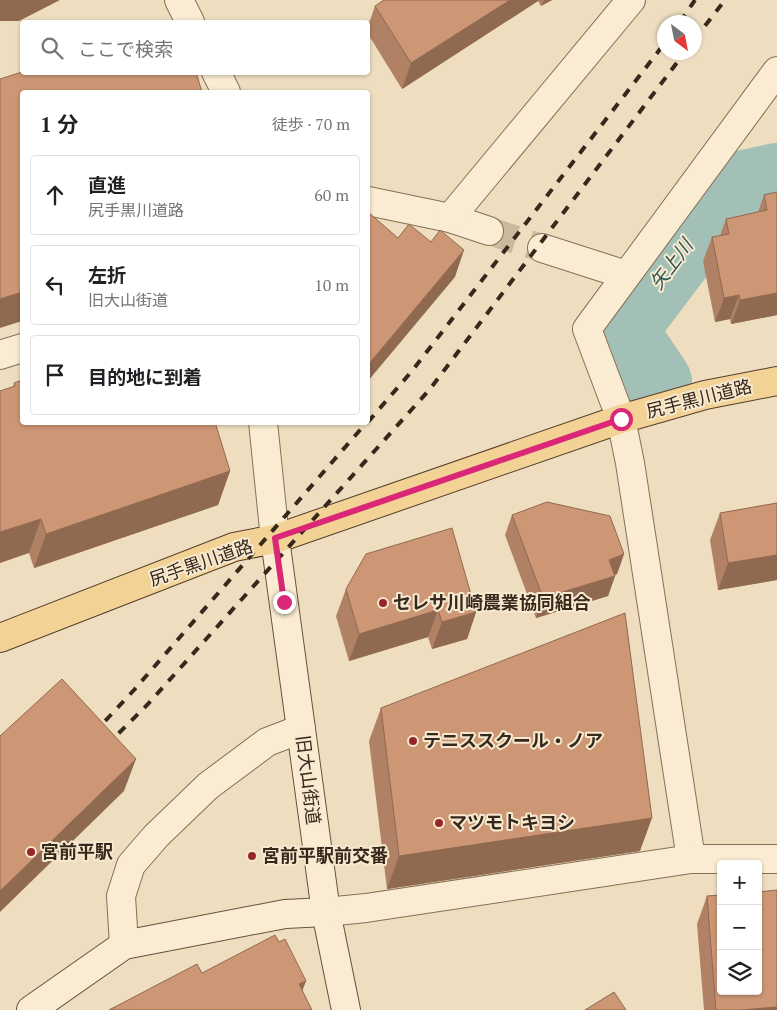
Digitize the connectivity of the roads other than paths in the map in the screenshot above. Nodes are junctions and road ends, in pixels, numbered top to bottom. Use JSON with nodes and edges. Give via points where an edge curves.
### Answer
{"nodes":[{"id":1,"x":179,"y":0,"type":"edge"},
{"id":2,"x":631,"y":0,"type":"edge"},
{"id":3,"x":189,"y":20,"type":"edge"},
{"id":4,"x":777,"y":71,"type":"edge"},
{"id":5,"x":218,"y":75,"type":"edge"},
{"id":6,"x":225,"y":90,"type":"edge"},
{"id":7,"x":370,"y":201,"type":"edge"},
{"id":8,"x":450,"y":218,"type":"junction"},
{"id":9,"x":489,"y":231,"type":"tunnel mouth"},
{"id":10,"x":542,"y":248,"type":"tunnel mouth"},
{"id":11,"x":626,"y":275,"type":"junction"},
{"id":12,"x":20,"y":349,"type":"edge"},
{"id":13,"x":0,"y":355,"type":"edge"},
{"id":14,"x":777,"y":381,"type":"edge"},
{"id":15,"x":621,"y":419,"type":"junction"},
{"id":16,"x":263,"y":425,"type":"edge"},
{"id":17,"x":275,"y":538,"type":"junction"},
{"id":18,"x":0,"y":638,"type":"edge"},
{"id":19,"x":301,"y":729,"type":"junction"},
{"id":20,"x":690,"y":859,"type":"junction"},
{"id":21,"x":777,"y":859,"type":"edge"},
{"id":22,"x":326,"y":912,"type":"junction"},
{"id":23,"x":124,"y":945,"type":"junction"},
{"id":24,"x":31,"y":1010,"type":"edge"},
{"id":25,"x":346,"y":1010,"type":"edge"}],
"edges":[{"from":1,"to":3,"type":"street"},
{"from":2,"to":8,"type":"street"},
{"from":4,"to":11,"type":"street"},
{"from":5,"to":6,"type":"street"},
{"from":7,"to":8,"type":"street"},
{"from":8,"to":9,"type":"street"},
{"from":10,"to":11,"type":"street"},
{"from":11,"to":15,"type":"street","via":[[587,329]]},
{"from":12,"to":13,"type":"street"},
{"from":14,"to":15,"type":"main road","name":"尻手黒川道路","via":[[705,395]]},
{"from":15,"to":17,"type":"main road","name":"尻手黒川道路"},
{"from":15,"to":20,"type":"street"},
{"from":16,"to":17,"type":"street","name":"旧大山街道"},
{"from":17,"to":18,"type":"main road","name":"尻手黒川道路","via":[[234,548]]},
{"from":17,"to":19,"type":"street","name":"旧大山街道"},
{"from":19,"to":22,"type":"street","name":"旧大山街道"},
{"from":19,"to":23,"type":"street","via":[[267,742],[208,786],[131,865],[121,896]]},
{"from":20,"to":21,"type":"street"},
{"from":20,"to":22,"type":"street"},
{"from":22,"to":23,"type":"street","via":[[285,914]]},
{"from":22,"to":25,"type":"street","name":"旧大山街道"},
{"from":23,"to":24,"type":"street"}]}
